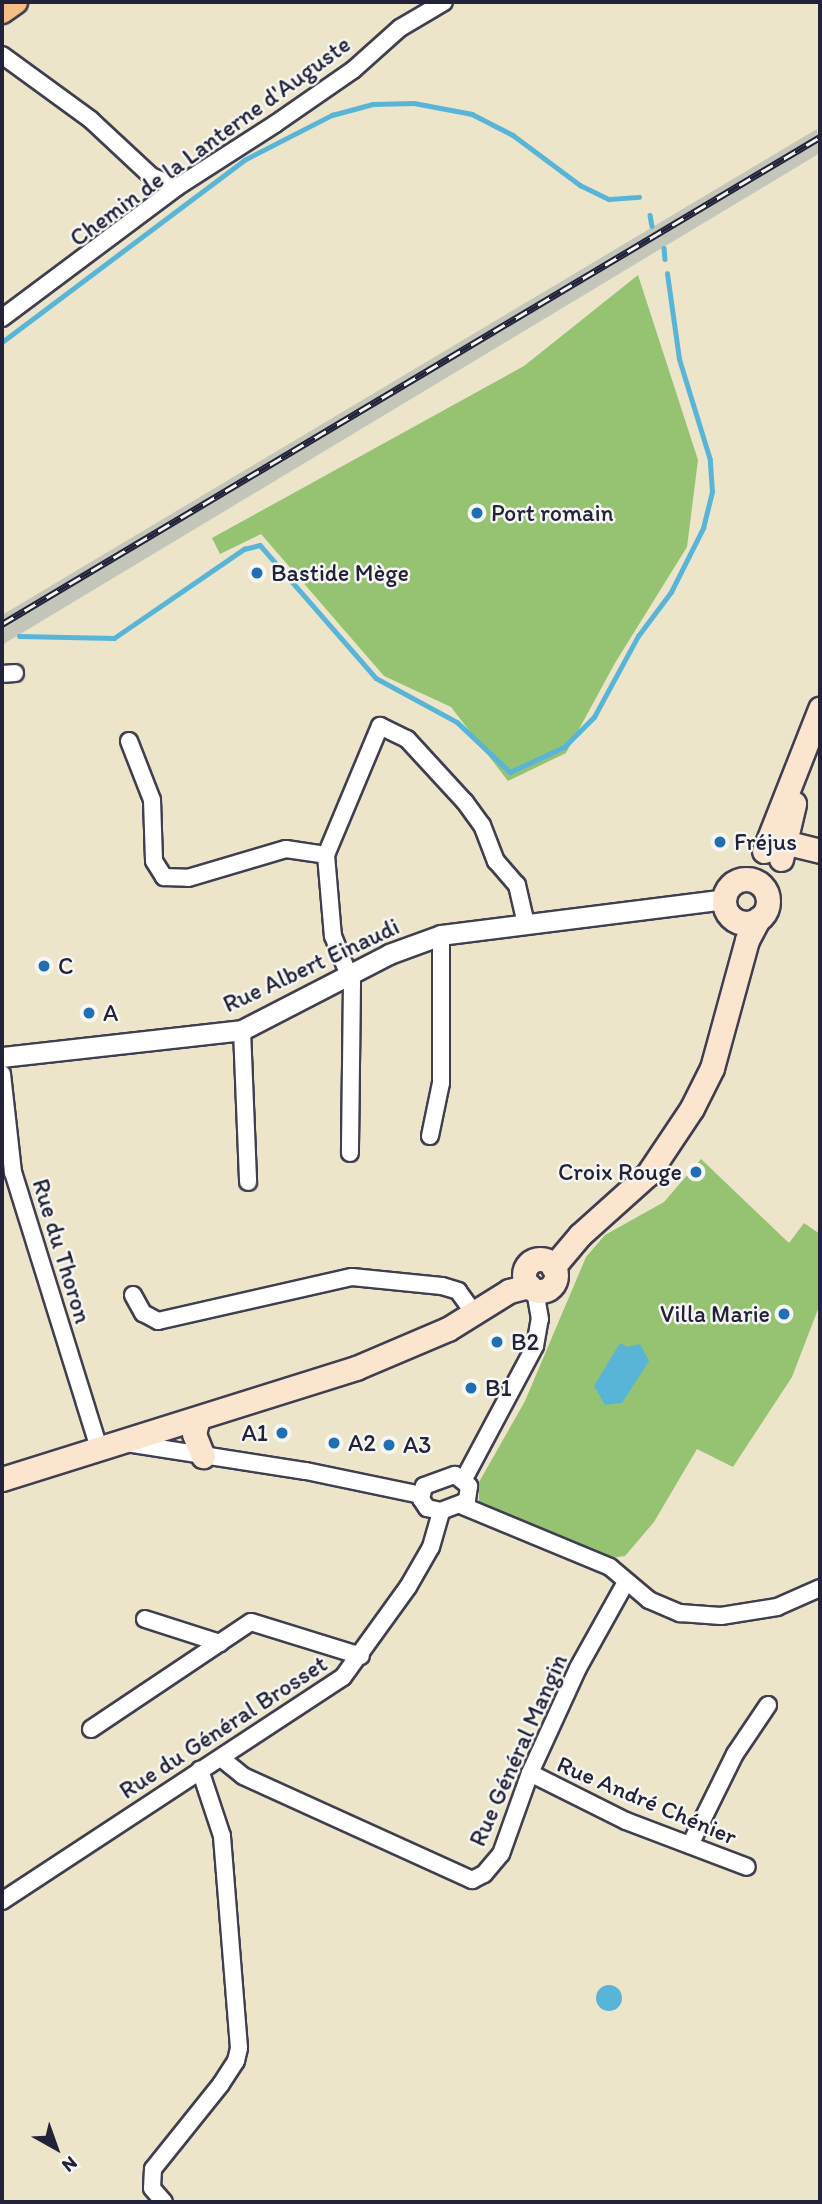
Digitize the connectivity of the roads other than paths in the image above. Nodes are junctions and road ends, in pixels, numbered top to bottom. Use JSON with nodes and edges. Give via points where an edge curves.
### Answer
{"nodes":[{"id":1,"x":15,"y":2,"type":"edge"},
{"id":2,"x":444,"y":2,"type":"edge"},
{"id":3,"x":2,"y":10,"type":"edge"},
{"id":4,"x":2,"y":55,"type":"edge"},
{"id":5,"x":177,"y":187,"type":"junction"},
{"id":6,"x":2,"y":318,"type":"edge"},
{"id":7,"x":820,"y":709,"type":"edge"},
{"id":8,"x":820,"y":740,"type":"edge"},
{"id":9,"x":128,"y":741,"type":"dead end"},
{"id":10,"x":776,"y":851,"type":"junction"},
{"id":11,"x":820,"y":851,"type":"edge"},
{"id":12,"x":326,"y":855,"type":"junction"},
{"id":13,"x":820,"y":860,"type":"edge"},
{"id":14,"x":757,"y":885,"type":"junction"},
{"id":15,"x":724,"y":899,"type":"junction"},
{"id":16,"x":747,"y":920,"type":"junction"},
{"id":17,"x":526,"y":923,"type":"junction"},
{"id":18,"x":441,"y":935,"type":"junction"},
{"id":19,"x":347,"y":975,"type":"junction"},
{"id":20,"x":242,"y":1030,"type":"junction"},
{"id":21,"x":2,"y":1057,"type":"edge"},
{"id":22,"x":2,"y":1074,"type":"edge"},
{"id":23,"x":430,"y":1136,"type":"dead end"},
{"id":24,"x":350,"y":1153,"type":"dead end"},
{"id":25,"x":248,"y":1182,"type":"dead end"},
{"id":26,"x":541,"y":1272,"type":"junction"},
{"id":27,"x":133,"y":1295,"type":"dead end"},
{"id":28,"x":468,"y":1305,"type":"junction"},
{"id":29,"x":198,"y":1418,"type":"junction"},
{"id":30,"x":106,"y":1439,"type":"junction"},
{"id":31,"x":203,"y":1457,"type":"junction"},
{"id":32,"x":2,"y":1471,"type":"edge"},
{"id":33,"x":2,"y":1479,"type":"edge"},
{"id":34,"x":464,"y":1479,"type":"junction"},
{"id":35,"x":421,"y":1495,"type":"junction"},
{"id":36,"x":463,"y":1506,"type":"junction"},
{"id":37,"x":441,"y":1511,"type":"junction"},
{"id":38,"x":626,"y":1582,"type":"junction"},
{"id":39,"x":820,"y":1588,"type":"edge"},
{"id":40,"x":145,"y":1619,"type":"dead end"},
{"id":41,"x":220,"y":1643,"type":"junction"},
{"id":42,"x":361,"y":1656,"type":"junction"},
{"id":43,"x":768,"y":1705,"type":"dead end"},
{"id":44,"x":91,"y":1729,"type":"dead end"},
{"id":45,"x":221,"y":1758,"type":"junction"},
{"id":46,"x":200,"y":1770,"type":"junction"},
{"id":47,"x":530,"y":1773,"type":"junction"},
{"id":48,"x":690,"y":1845,"type":"junction"},
{"id":49,"x":747,"y":1867,"type":"dead end"},
{"id":50,"x":2,"y":1901,"type":"edge"},
{"id":51,"x":164,"y":2202,"type":"edge"}],
"edges":[{"from":1,"to":3,"type":"main road"},
{"from":2,"to":5,"type":"street","name":"Chemin de la Lanterne d'Auguste","via":[[400,28],[298,108]]},
{"from":4,"to":5,"type":"street","via":[[91,120],[151,176]]},
{"from":5,"to":6,"type":"street","name":"Chemin de la Lanterne d'Auguste"},
{"from":7,"to":10,"type":"main road"},
{"from":8,"to":10,"type":"main road"},
{"from":9,"to":12,"type":"street","via":[[152,800],[154,861],[164,877],[188,878],[286,849]]},
{"from":10,"to":11,"type":"main road"},
{"from":10,"to":13,"type":"main road"},
{"from":10,"to":14,"type":"main road"},
{"from":12,"to":17,"type":"street","via":[[380,726],[407,739],[465,802],[482,825],[496,861],[517,885]]},
{"from":12,"to":19,"type":"street","via":[[333,936]]},
{"from":14,"to":15,"type":"main road","via":[[732,884]]},
{"from":14,"to":16,"type":"main road","via":[[766,909]]},
{"from":15,"to":16,"type":"main road","via":[[727,911]]},
{"from":15,"to":17,"type":"street","name":"Rue Albert Einaudi"},
{"from":16,"to":26,"type":"main road","via":[[738,939],[714,1040],[691,1098],[648,1161],[564,1231]]},
{"from":16,"to":26,"type":"main road","via":[[747,940],[712,1068],[665,1152]]},
{"from":17,"to":18,"type":"street","name":"Rue Albert Einaudi"},
{"from":18,"to":19,"type":"street","name":"Rue Albert Einaudi","via":[[411,943]]},
{"from":18,"to":23,"type":"street","via":[[440,1083]]},
{"from":19,"to":20,"type":"street","name":"Rue Albert Einaudi"},
{"from":19,"to":24,"type":"street","via":[[352,983]]},
{"from":20,"to":21,"type":"street","name":"Rue Albert Einaudi"},
{"from":20,"to":25,"type":"street"},
{"from":22,"to":30,"type":"street","name":"Rue du Thoron","via":[[13,1172]]},
{"from":26,"to":28,"type":"main road"},
{"from":26,"to":29,"type":"main road","via":[[474,1315],[393,1355]]},
{"from":26,"to":34,"type":"street","via":[[535,1346]]},
{"from":27,"to":28,"type":"street","via":[[144,1313],[158,1321],[352,1277],[442,1286],[458,1291]]},
{"from":28,"to":30,"type":"main road","via":[[426,1331],[338,1367]]},
{"from":29,"to":30,"type":"main road"},
{"from":29,"to":31,"type":"main road","via":[[194,1434]]},
{"from":30,"to":31,"type":"street"},
{"from":30,"to":32,"type":"main road"},
{"from":30,"to":33,"type":"main road"},
{"from":31,"to":35,"type":"street","via":[[306,1471]]},
{"from":34,"to":35,"type":"street","via":[[455,1475],[427,1483]]},
{"from":34,"to":36,"type":"street","via":[[470,1494]]},
{"from":35,"to":37,"type":"street","via":[[427,1508]]},
{"from":36,"to":37,"type":"street"},
{"from":36,"to":38,"type":"street","via":[[592,1559]]},
{"from":37,"to":42,"type":"street","name":"Rue du Général Brosset","via":[[431,1547]]},
{"from":38,"to":39,"type":"street","via":[[649,1600],[698,1617],[777,1607]]},
{"from":38,"to":47,"type":"street","name":"Rue Général Mangin","via":[[578,1668]]},
{"from":40,"to":41,"type":"street"},
{"from":41,"to":42,"type":"street","via":[[251,1622]]},
{"from":41,"to":44,"type":"street"},
{"from":42,"to":45,"type":"street","name":"Rue du Général Brosset","via":[[325,1692]]},
{"from":43,"to":48,"type":"street","via":[[735,1754]]},
{"from":45,"to":46,"type":"street","name":"Rue du Général Brosset"},
{"from":45,"to":47,"type":"street","name":"Rue Général Mangin","via":[[243,1776],[472,1880],[484,1874],[501,1854]]},
{"from":46,"to":50,"type":"street","name":"Rue du Général Brosset"},
{"from":46,"to":51,"type":"street","via":[[222,1836],[239,2048],[221,2084],[153,2169],[152,2188]]},
{"from":47,"to":48,"type":"street","name":"Rue André Chénier","via":[[626,1821]]},
{"from":48,"to":49,"type":"street","name":"Rue André Chénier"}]}
